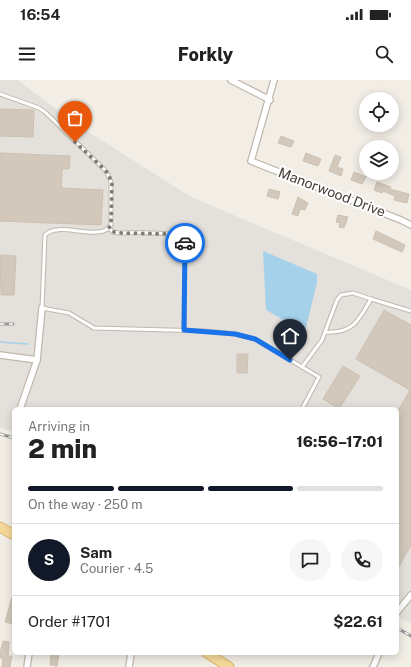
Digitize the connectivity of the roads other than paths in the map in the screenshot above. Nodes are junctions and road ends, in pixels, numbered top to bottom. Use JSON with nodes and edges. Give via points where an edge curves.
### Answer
{"nodes":[{"id":1,"x":231,"y":80,"type":"edge"},
{"id":2,"x":274,"y":80,"type":"edge"},
{"id":3,"x":0,"y":94,"type":"edge"},
{"id":4,"x":270,"y":100,"type":"junction"},
{"id":5,"x":411,"y":225,"type":"edge"},
{"id":6,"x":109,"y":228,"type":"junction"},
{"id":7,"x":371,"y":299,"type":"junction"},
{"id":8,"x":42,"y":308,"type":"junction"},
{"id":9,"x":411,"y":311,"type":"edge"},
{"id":10,"x":184,"y":330,"type":"junction"},
{"id":11,"x":325,"y":332,"type":"junction"},
{"id":12,"x":0,"y":355,"type":"edge"},
{"id":13,"x":37,"y":360,"type":"junction"},
{"id":14,"x":302,"y":367,"type":"junction"},
{"id":15,"x":21,"y":407,"type":"edge"},
{"id":16,"x":303,"y":407,"type":"edge"},
{"id":17,"x":0,"y":526,"type":"edge"},
{"id":18,"x":12,"y":534,"type":"edge"},
{"id":19,"x":411,"y":595,"type":"edge"},
{"id":20,"x":399,"y":607,"type":"edge"},
{"id":21,"x":29,"y":655,"type":"edge"},
{"id":22,"x":131,"y":655,"type":"edge"},
{"id":23,"x":210,"y":655,"type":"edge"},
{"id":24,"x":378,"y":655,"type":"edge"},
{"id":25,"x":27,"y":667,"type":"edge"},
{"id":26,"x":129,"y":667,"type":"edge"},
{"id":27,"x":229,"y":667,"type":"edge"},
{"id":28,"x":373,"y":667,"type":"edge"}],
"edges":[{"from":1,"to":4,"type":"street"},
{"from":2,"to":4,"type":"street"},
{"from":3,"to":6,"type":"lane","via":[[45,112],[106,171],[112,182]]},
{"from":4,"to":5,"type":"street","name":"Manorwood Drive","via":[[252,161]]},
{"from":6,"to":8,"type":"lane","via":[[100,232],[53,230],[45,235]]},
{"from":6,"to":10,"type":"lane","via":[[120,233],[173,234],[183,237]]},
{"from":7,"to":9,"type":"lane"},
{"from":7,"to":11,"type":"lane","via":[[353,326]]},
{"from":7,"to":11,"type":"lane","via":[[353,293],[341,295]]},
{"from":8,"to":10,"type":"lane","via":[[69,313],[94,328]]},
{"from":8,"to":13,"type":"street"},
{"from":10,"to":14,"type":"lane","via":[[235,334],[255,339]]},
{"from":11,"to":14,"type":"lane"},
{"from":12,"to":13,"type":"street"},
{"from":13,"to":15,"type":"street"},
{"from":14,"to":16,"type":"lane","via":[[319,377]]},
{"from":17,"to":18,"type":"main road"},
{"from":19,"to":20,"type":"street"},
{"from":21,"to":25,"type":"street"},
{"from":22,"to":26,"type":"street"},
{"from":23,"to":27,"type":"main road"},
{"from":24,"to":28,"type":"street"}]}
